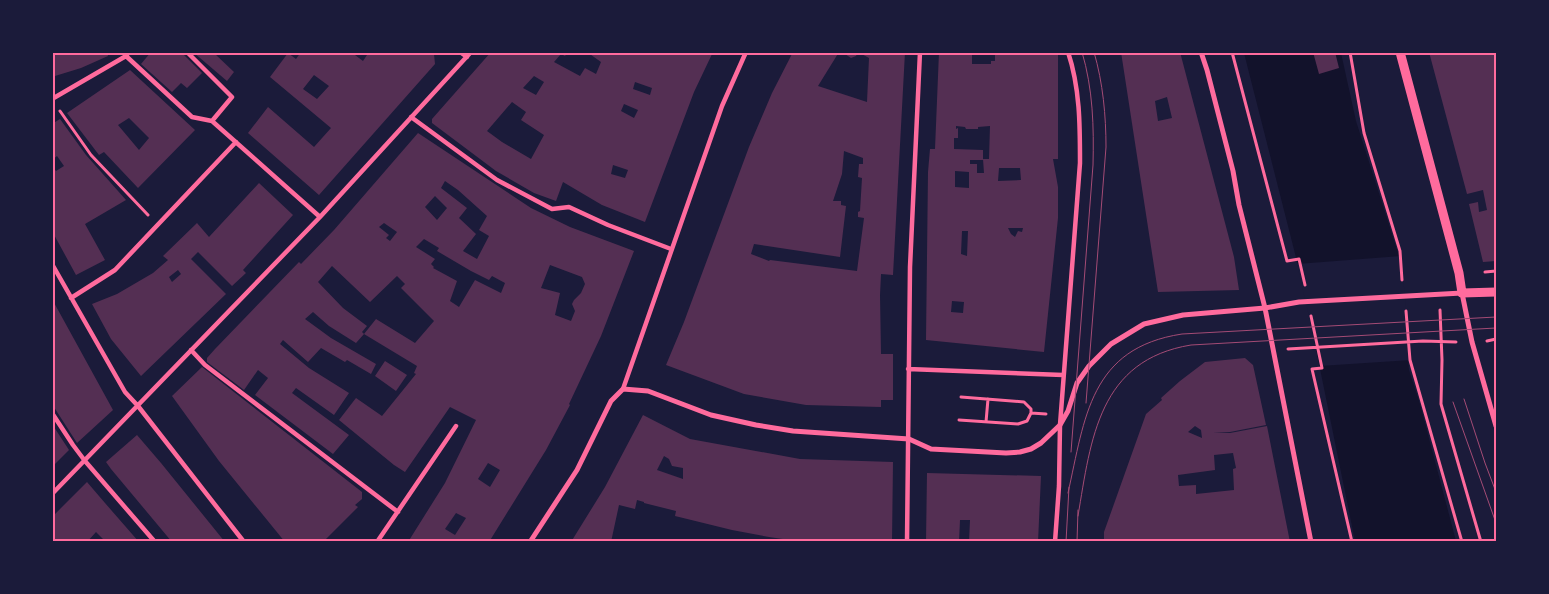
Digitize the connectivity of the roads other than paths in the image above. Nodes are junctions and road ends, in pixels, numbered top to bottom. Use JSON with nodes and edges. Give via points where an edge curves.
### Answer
{"nodes":[{"id":1,"x":187,"y":52,"type":"edge"},
{"id":2,"x":460,"y":52,"type":"edge"},
{"id":3,"x":471,"y":52,"type":"edge"},
{"id":4,"x":746,"y":52,"type":"edge"},
{"id":5,"x":920,"y":52,"type":"edge"},
{"id":6,"x":1068,"y":52,"type":"edge"},
{"id":7,"x":1202,"y":52,"type":"edge"},
{"id":8,"x":1400,"y":52,"type":"edge"},
{"id":9,"x":128,"y":54,"type":"edge"},
{"id":10,"x":467,"y":57,"type":"junction"},
{"id":11,"x":52,"y":99,"type":"edge"},
{"id":12,"x":410,"y":117,"type":"junction"},
{"id":13,"x":212,"y":121,"type":"junction"},
{"id":14,"x":236,"y":142,"type":"junction"},
{"id":15,"x":320,"y":217,"type":"junction"},
{"id":16,"x":671,"y":249,"type":"junction"},
{"id":17,"x":52,"y":264,"type":"edge"},
{"id":18,"x":1496,"y":292,"type":"edge"},
{"id":19,"x":1462,"y":293,"type":"junction"},
{"id":20,"x":71,"y":298,"type":"junction"},
{"id":21,"x":1265,"y":308,"type":"junction"},
{"id":22,"x":191,"y":350,"type":"junction"},
{"id":23,"x":908,"y":369,"type":"junction"},
{"id":24,"x":1063,"y":375,"type":"junction"},
{"id":25,"x":623,"y":389,"type":"junction"},
{"id":26,"x":138,"y":406,"type":"junction"},
{"id":27,"x":52,"y":413,"type":"edge"},
{"id":28,"x":1060,"y":425,"type":"junction"},
{"id":29,"x":456,"y":426,"type":"dead end"},
{"id":30,"x":1496,"y":426,"type":"edge"},
{"id":31,"x":909,"y":439,"type":"junction"},
{"id":32,"x":85,"y":461,"type":"junction"},
{"id":33,"x":52,"y":494,"type":"edge"},
{"id":34,"x":398,"y":512,"type":"junction"},
{"id":35,"x":155,"y":542,"type":"edge"},
{"id":36,"x":244,"y":542,"type":"edge"},
{"id":37,"x":377,"y":542,"type":"edge"},
{"id":38,"x":530,"y":542,"type":"edge"},
{"id":39,"x":907,"y":542,"type":"edge"},
{"id":40,"x":1055,"y":542,"type":"edge"},
{"id":41,"x":1311,"y":542,"type":"edge"}],
"edges":[{"from":1,"to":13,"type":"street","via":[[232,97]]},
{"from":2,"to":10,"type":"street"},
{"from":3,"to":10,"type":"street"},
{"from":4,"to":16,"type":"street","via":[[722,106]]},
{"from":5,"to":23,"type":"street"},
{"from":6,"to":24,"type":"street","via":[[1075,74],[1080,163]]},
{"from":7,"to":21,"type":"street"},
{"from":8,"to":19,"type":"street"},
{"from":9,"to":11,"type":"street"},
{"from":9,"to":13,"type":"street","via":[[192,117]]},
{"from":10,"to":12,"type":"street"},
{"from":12,"to":15,"type":"street"},
{"from":12,"to":16,"type":"street","via":[[497,180],[552,209],[569,207]]},
{"from":13,"to":14,"type":"street"},
{"from":14,"to":15,"type":"street"},
{"from":14,"to":20,"type":"street","via":[[115,270]]},
{"from":15,"to":22,"type":"street"},
{"from":16,"to":25,"type":"street"},
{"from":17,"to":20,"type":"street"},
{"from":18,"to":19,"type":"street"},
{"from":19,"to":21,"type":"street","via":[[1305,301]]},
{"from":19,"to":30,"type":"street"},
{"from":20,"to":26,"type":"street","via":[[125,392]]},
{"from":21,"to":28,"type":"street","via":[[1183,315],[1144,324],[1112,344],[1090,366],[1077,383]]},
{"from":21,"to":41,"type":"street"},
{"from":22,"to":26,"type":"street"},
{"from":22,"to":34,"type":"street"},
{"from":23,"to":24,"type":"street"},
{"from":23,"to":31,"type":"street"},
{"from":24,"to":28,"type":"street"},
{"from":25,"to":31,"type":"street","via":[[648,391],[711,415],[756,425],[793,431]]},
{"from":25,"to":38,"type":"street","via":[[611,401],[577,470]]},
{"from":26,"to":32,"type":"street"},
{"from":26,"to":36,"type":"street"},
{"from":27,"to":32,"type":"street"},
{"from":28,"to":31,"type":"street","via":[[1041,443],[1020,452],[930,449]]},
{"from":28,"to":40,"type":"street"},
{"from":29,"to":34,"type":"street"},
{"from":31,"to":39,"type":"street"},
{"from":32,"to":33,"type":"street"},
{"from":32,"to":35,"type":"street"},
{"from":34,"to":37,"type":"street"}]}
